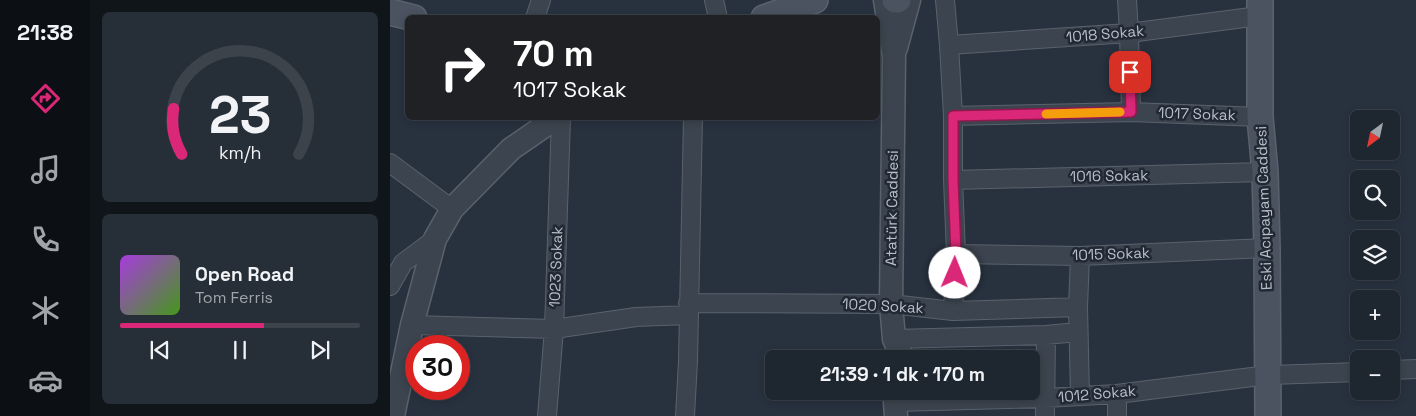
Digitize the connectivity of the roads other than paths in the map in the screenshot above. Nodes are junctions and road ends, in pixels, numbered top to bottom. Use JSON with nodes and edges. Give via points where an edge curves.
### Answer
{"nodes":[{"id":1,"x":541,"y":0,"type":"edge"},
{"id":2,"x":714,"y":0,"type":"edge"},
{"id":3,"x":815,"y":0,"type":"edge"},
{"id":4,"x":870,"y":0,"type":"edge"},
{"id":5,"x":909,"y":0,"type":"edge"},
{"id":6,"x":945,"y":0,"type":"edge"},
{"id":7,"x":1127,"y":0,"type":"edge"},
{"id":8,"x":892,"y":4,"type":"edge"},
{"id":9,"x":1260,"y":8,"type":"edge"},
{"id":10,"x":390,"y":12,"type":"edge"},
{"id":11,"x":536,"y":15,"type":"edge"},
{"id":12,"x":717,"y":15,"type":"edge"},
{"id":13,"x":772,"y":15,"type":"edge"},
{"id":14,"x":405,"y":16,"type":"edge"},
{"id":15,"x":1130,"y":33,"type":"junction"},
{"id":16,"x":949,"y":45,"type":"junction"},
{"id":17,"x":894,"y":56,"type":"junction"},
{"id":18,"x":1131,"y":112,"type":"junction"},
{"id":19,"x":953,"y":116,"type":"junction"},
{"id":20,"x":1260,"y":117,"type":"junction"},
{"id":21,"x":553,"y":120,"type":"edge"},
{"id":22,"x":561,"y":120,"type":"edge"},
{"id":23,"x":693,"y":120,"type":"edge"},
{"id":24,"x":390,"y":163,"type":"edge"},
{"id":25,"x":1265,"y":172,"type":"junction"},
{"id":26,"x":953,"y":180,"type":"junction"},
{"id":27,"x":452,"y":209,"type":"junction"},
{"id":28,"x":435,"y":239,"type":"junction"},
{"id":29,"x":1267,"y":248,"type":"junction"},
{"id":30,"x":956,"y":254,"type":"junction"},
{"id":31,"x":1080,"y":256,"type":"junction"},
{"id":32,"x":390,"y":286,"type":"edge"},
{"id":33,"x":891,"y":304,"type":"junction"},
{"id":34,"x":1078,"y":307,"type":"junction"},
{"id":35,"x":688,"y":309,"type":"junction"},
{"id":36,"x":953,"y":311,"type":"junction"},
{"id":37,"x":412,"y":326,"type":"junction"},
{"id":38,"x":554,"y":329,"type":"junction"},
{"id":39,"x":1078,"y":332,"type":"junction"},
{"id":40,"x":1046,"y":335,"type":"junction"},
{"id":41,"x":898,"y":349,"type":"edge"},
{"id":42,"x":1400,"y":370,"type":"edge"},
{"id":43,"x":1416,"y":370,"type":"edge"},
{"id":44,"x":1350,"y":372,"type":"edge"},
{"id":45,"x":1268,"y":375,"type":"junction"},
{"id":46,"x":1117,"y":394,"type":"junction"},
{"id":47,"x":1080,"y":396,"type":"junction"},
{"id":48,"x":1044,"y":398,"type":"junction"},
{"id":49,"x":896,"y":403,"type":"edge"},
{"id":50,"x":393,"y":416,"type":"edge"},
{"id":51,"x":547,"y":416,"type":"edge"},
{"id":52,"x":686,"y":416,"type":"edge"},
{"id":53,"x":1045,"y":416,"type":"edge"},
{"id":54,"x":1118,"y":416,"type":"edge"},
{"id":55,"x":1268,"y":416,"type":"edge"}],
"edges":[{"from":1,"to":11,"type":"street"},
{"from":2,"to":12,"type":"street"},
{"from":3,"to":13,"type":"main road"},
{"from":4,"to":8,"type":"street"},
{"from":5,"to":17,"type":"street"},
{"from":6,"to":16,"type":"street"},
{"from":7,"to":15,"type":"street"},
{"from":8,"to":17,"type":"street"},
{"from":9,"to":15,"type":"street","name":"1018 Sokak"},
{"from":9,"to":20,"type":"main road","name":"Eski Acıpayam Caddesi"},
{"from":10,"to":14,"type":"main road"},
{"from":15,"to":16,"type":"street","name":"1018 Sokak"},
{"from":15,"to":18,"type":"street"},
{"from":16,"to":19,"type":"street"},
{"from":17,"to":33,"type":"street","name":"Atatürk Caddesi"},
{"from":18,"to":19,"type":"street","name":"1017 Sokak"},
{"from":18,"to":20,"type":"street","name":"1017 Sokak"},
{"from":19,"to":26,"type":"street"},
{"from":20,"to":25,"type":"main road","name":"Eski Acıpayam Caddesi"},
{"from":21,"to":27,"type":"street","via":[[511,149]]},
{"from":22,"to":38,"type":"street","name":"1023 Sokak"},
{"from":23,"to":35,"type":"street"},
{"from":24,"to":27,"type":"street"},
{"from":25,"to":26,"type":"street","name":"1016 Sokak"},
{"from":25,"to":29,"type":"main road","name":"Eski Acıpayam Caddesi"},
{"from":26,"to":30,"type":"street"},
{"from":27,"to":28,"type":"street"},
{"from":28,"to":32,"type":"street","via":[[403,263]]},
{"from":28,"to":37,"type":"street"},
{"from":29,"to":31,"type":"street","name":"1015 Sokak"},
{"from":29,"to":45,"type":"main road","name":"Eski Acıpayam Caddesi"},
{"from":30,"to":31,"type":"street","name":"1015 Sokak"},
{"from":30,"to":36,"type":"street"},
{"from":31,"to":34,"type":"street"},
{"from":33,"to":35,"type":"street","name":"1020 Sokak"},
{"from":33,"to":36,"type":"street","name":"1020 Sokak"},
{"from":33,"to":41,"type":"street","name":"Atatürk Caddesi"},
{"from":34,"to":36,"type":"street","name":"1020 Sokak"},
{"from":34,"to":39,"type":"street"},
{"from":35,"to":38,"type":"street","name":"1020 Sokak"},
{"from":35,"to":52,"type":"street"},
{"from":37,"to":38,"type":"street","name":"1020 Sokak"},
{"from":37,"to":50,"type":"street"},
{"from":38,"to":51,"type":"street","name":"1023 Sokak"},
{"from":39,"to":40,"type":"street"},
{"from":39,"to":47,"type":"street"},
{"from":40,"to":41,"type":"street"},
{"from":40,"to":48,"type":"street"},
{"from":42,"to":43,"type":"street"},
{"from":44,"to":45,"type":"street","name":"1012 Sokak"},
{"from":45,"to":46,"type":"street","name":"1012 Sokak"},
{"from":45,"to":55,"type":"main road","name":"Eski Acıpayam Caddesi"},
{"from":46,"to":47,"type":"street","name":"1012 Sokak"},
{"from":46,"to":54,"type":"street"},
{"from":47,"to":48,"type":"street","name":"1012 Sokak"},
{"from":48,"to":49,"type":"street","name":"1012 Sokak"},
{"from":48,"to":53,"type":"street"}]}
